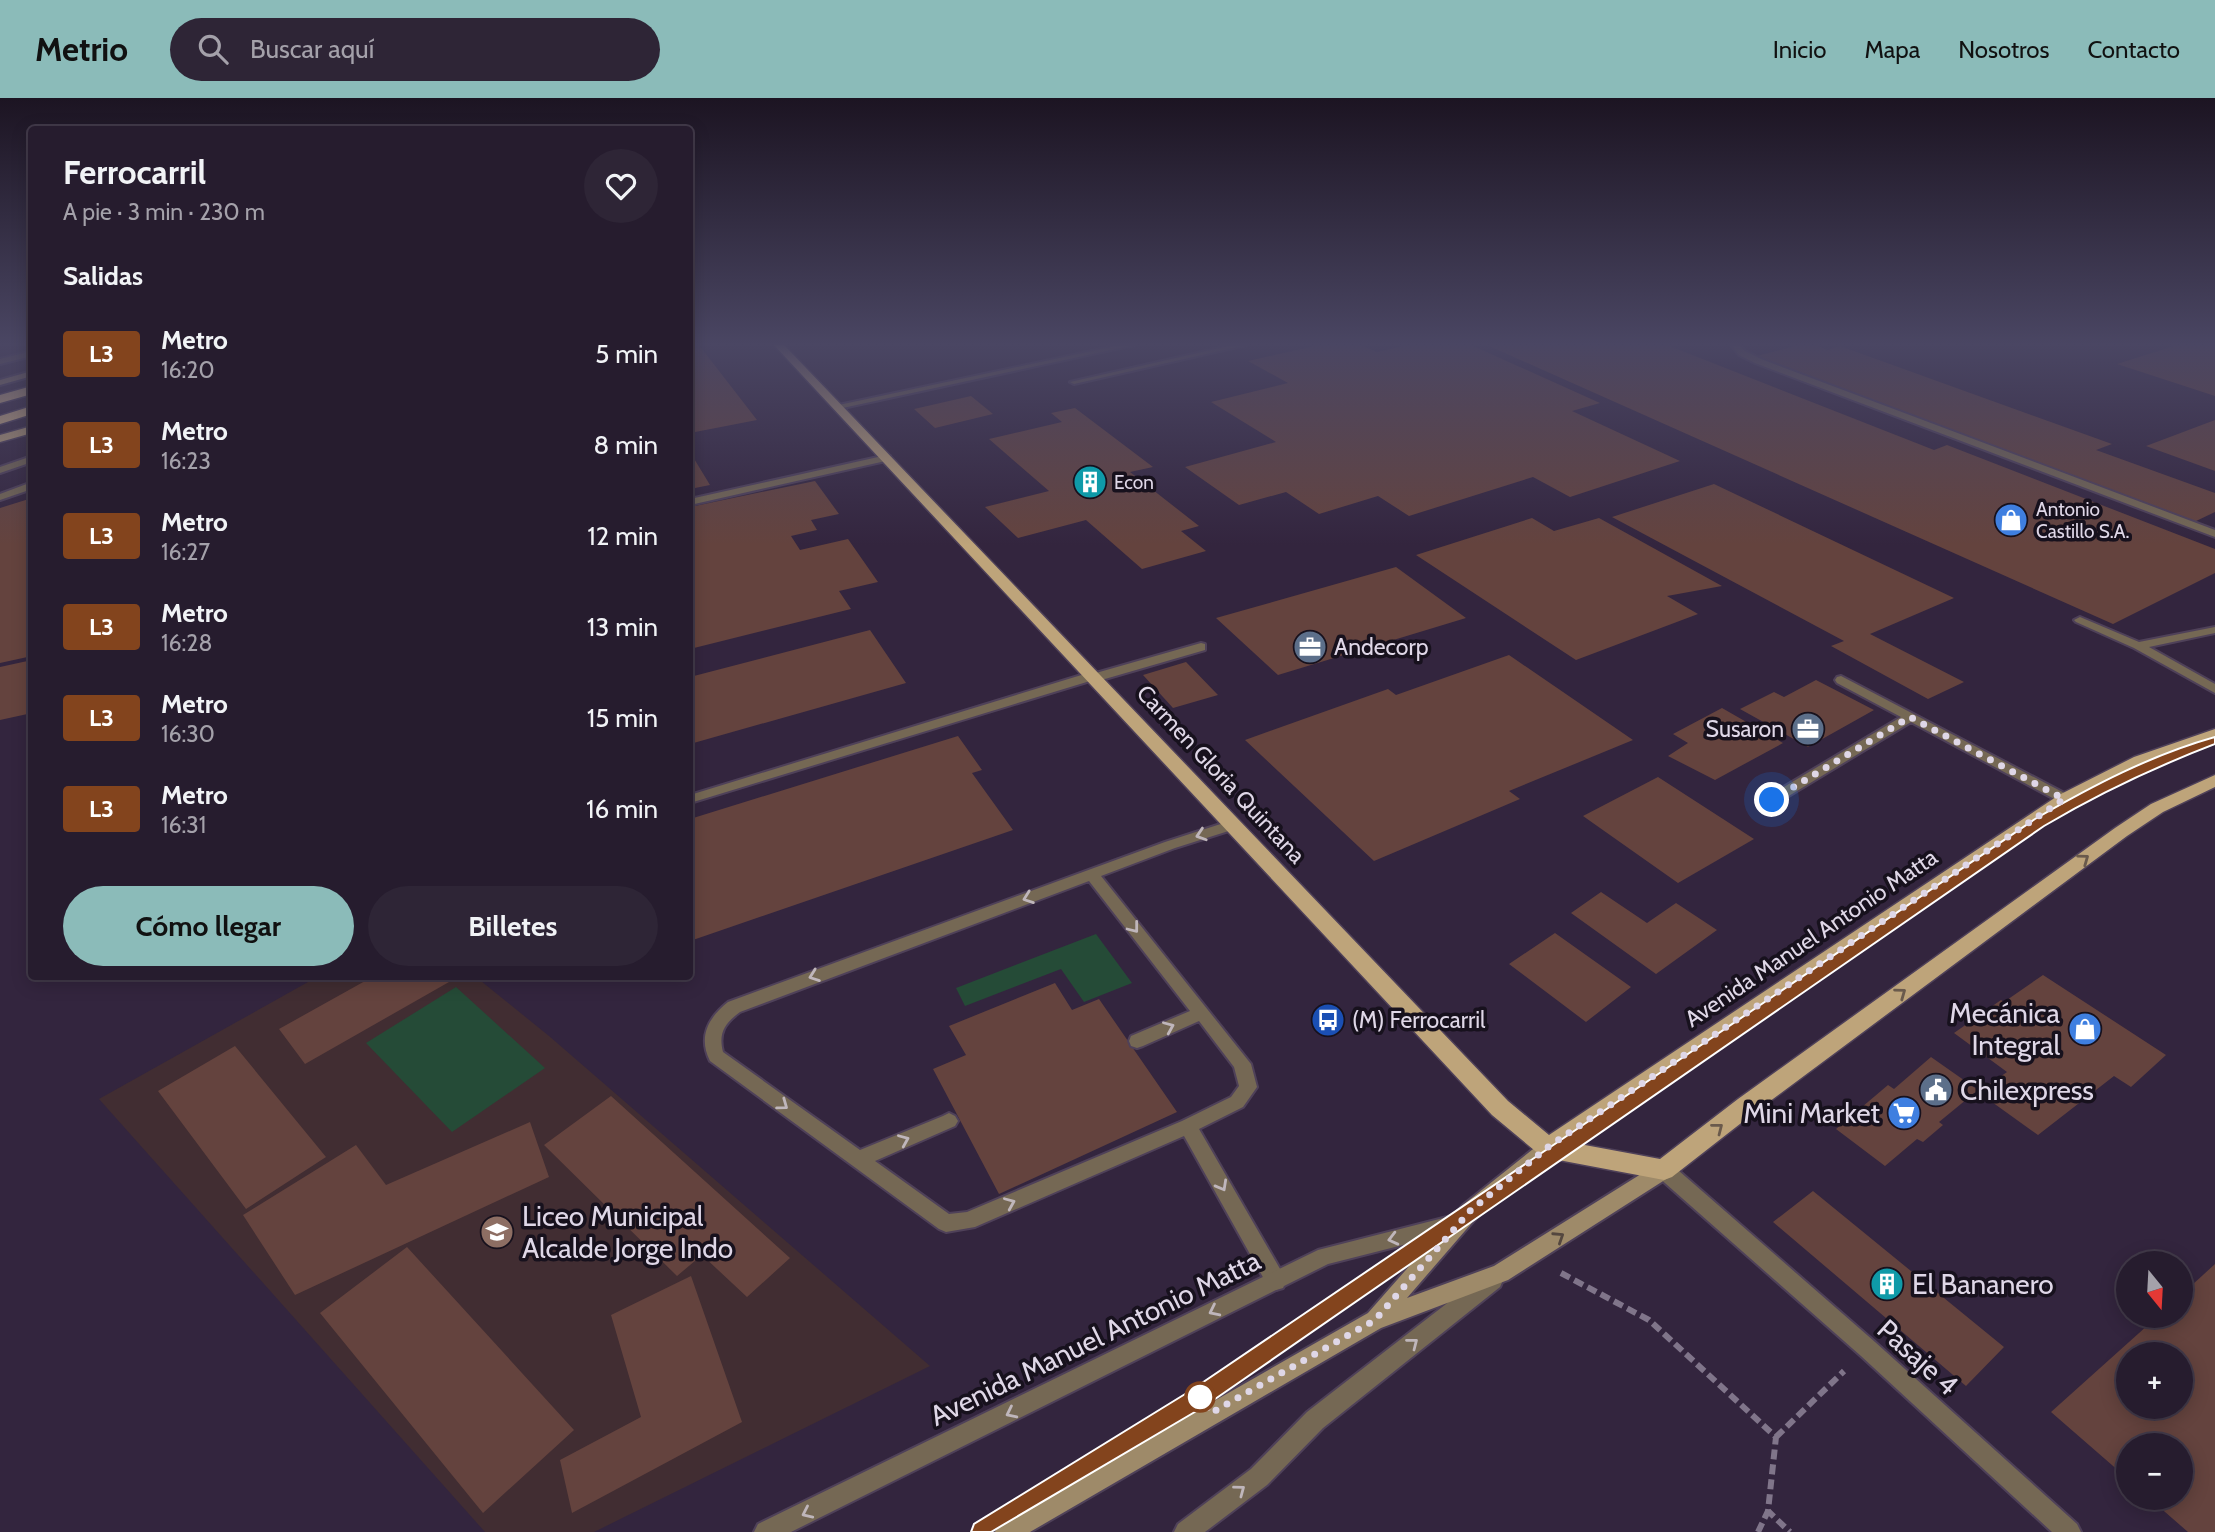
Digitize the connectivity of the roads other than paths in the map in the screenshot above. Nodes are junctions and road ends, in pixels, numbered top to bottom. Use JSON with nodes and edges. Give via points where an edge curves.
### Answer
{"nodes":[{"id":1,"x":26,"y":412,"type":"edge"},
{"id":2,"x":844,"y":412,"type":"edge"},
{"id":3,"x":1893,"y":412,"type":"edge"},
{"id":4,"x":0,"y":420,"type":"edge"},
{"id":5,"x":28,"y":430,"type":"edge"},
{"id":6,"x":0,"y":439,"type":"edge"},
{"id":7,"x":887,"y":458,"type":"junction"},
{"id":8,"x":28,"y":460,"type":"edge"},
{"id":9,"x":0,"y":470,"type":"edge"},
{"id":10,"x":28,"y":486,"type":"edge"},
{"id":11,"x":0,"y":497,"type":"edge"},
{"id":12,"x":693,"y":501,"type":"edge"},
{"id":13,"x":2215,"y":534,"type":"edge"},
{"id":14,"x":2080,"y":620,"type":"dead end"},
{"id":15,"x":2215,"y":630,"type":"edge"},
{"id":16,"x":2138,"y":646,"type":"junction"},
{"id":17,"x":1201,"y":648,"type":"dead end"},
{"id":18,"x":1093,"y":677,"type":"junction"},
{"id":19,"x":1841,"y":680,"type":"dead end"},
{"id":20,"x":2215,"y":689,"type":"edge"},
{"id":21,"x":1910,"y":717,"type":"junction"},
{"id":22,"x":2215,"y":734,"type":"edge"},
{"id":23,"x":2215,"y":780,"type":"edge"},
{"id":24,"x":693,"y":798,"type":"edge"},
{"id":25,"x":2064,"y":799,"type":"junction"},
{"id":26,"x":1772,"y":800,"type":"dead end"},
{"id":27,"x":1233,"y":825,"type":"junction"},
{"id":28,"x":1092,"y":875,"type":"junction"},
{"id":29,"x":1201,"y":1013,"type":"junction"},
{"id":30,"x":1137,"y":1041,"type":"dead end"},
{"id":31,"x":949,"y":1121,"type":"dead end"},
{"id":32,"x":1188,"y":1126,"type":"junction"},
{"id":33,"x":1548,"y":1147,"type":"junction"},
{"id":34,"x":858,"y":1160,"type":"junction"},
{"id":35,"x":1664,"y":1170,"type":"junction"},
{"id":36,"x":1459,"y":1223,"type":"junction"},
{"id":37,"x":1501,"y":1273,"type":"junction"},
{"id":38,"x":1276,"y":1281,"type":"junction"},
{"id":39,"x":1375,"y":1320,"type":"junction"},
{"id":40,"x":766,"y":1532,"type":"edge"},
{"id":41,"x":1007,"y":1532,"type":"edge"},
{"id":42,"x":1186,"y":1532,"type":"edge"},
{"id":43,"x":2069,"y":1532,"type":"edge"}],
"edges":[{"from":1,"to":4,"type":"highway"},
{"from":2,"to":7,"type":"main road","name":"Carmen Gloria Quintana"},
{"from":3,"to":13,"type":"street"},
{"from":5,"to":6,"type":"main road"},
{"from":7,"to":12,"type":"street"},
{"from":7,"to":18,"type":"main road","name":"Carmen Gloria Quintana"},
{"from":8,"to":9,"type":"street"},
{"from":10,"to":11,"type":"street"},
{"from":14,"to":16,"type":"street"},
{"from":15,"to":16,"type":"street"},
{"from":16,"to":20,"type":"street"},
{"from":17,"to":18,"type":"street"},
{"from":18,"to":24,"type":"street"},
{"from":18,"to":27,"type":"main road","name":"Carmen Gloria Quintana"},
{"from":19,"to":21,"type":"street"},
{"from":21,"to":25,"type":"street"},
{"from":21,"to":26,"type":"street"},
{"from":22,"to":25,"type":"main road","name":"Avenida Manuel Antonio Matta","via":[[2140,761]]},
{"from":35,"to":23,"type":"main road","name":"Avenida Manuel Antonio Matta","one_way":true,"via":[[2121,832],[2157,808]]},
{"from":25,"to":33,"type":"main road","name":"Avenida Manuel Antonio Matta"},
{"from":27,"to":28,"type":"street","one_way":true},
{"from":27,"to":33,"type":"main road","name":"Carmen Gloria Quintana","via":[[1500,1108]]},
{"from":28,"to":29,"type":"street","one_way":true},
{"from":28,"to":34,"type":"street","one_way":true,"via":[[746,1001],[724,1014],[712,1035],[716,1056]]},
{"from":30,"to":29,"type":"street","one_way":true},
{"from":29,"to":32,"type":"street","via":[[1242,1064],[1248,1087],[1237,1102]]},
{"from":34,"to":31,"type":"street","one_way":true},
{"from":34,"to":32,"type":"street","one_way":true,"via":[[946,1223],[968,1221]]},
{"from":32,"to":38,"type":"street","one_way":true},
{"from":33,"to":35,"type":"main road","name":"Carmen Gloria Quintana"},
{"from":33,"to":36,"type":"main road","name":"Avenida Manuel Antonio Matta"},
{"from":37,"to":35,"type":"main road","name":"Avenida Manuel Antonio Matta","one_way":true},
{"from":35,"to":43,"type":"street","name":"Pasaje 4"},
{"from":36,"to":38,"type":"street","name":"Avenida Manuel Antonio Matta","one_way":true,"via":[[1325,1256]]},
{"from":36,"to":39,"type":"main road","name":"Avenida Manuel Antonio Matta"},
{"from":37,"to":39,"type":"main road","name":"Avenida Manuel Antonio Matta"},
{"from":42,"to":37,"type":"street","name":"Avenida Manuel Antonio Matta","one_way":true,"via":[[1259,1477],[1315,1420]]},
{"from":38,"to":40,"type":"street","name":"Avenida Manuel Antonio Matta","one_way":true},
{"from":39,"to":41,"type":"main road","name":"Avenida Manuel Antonio Matta"}]}
